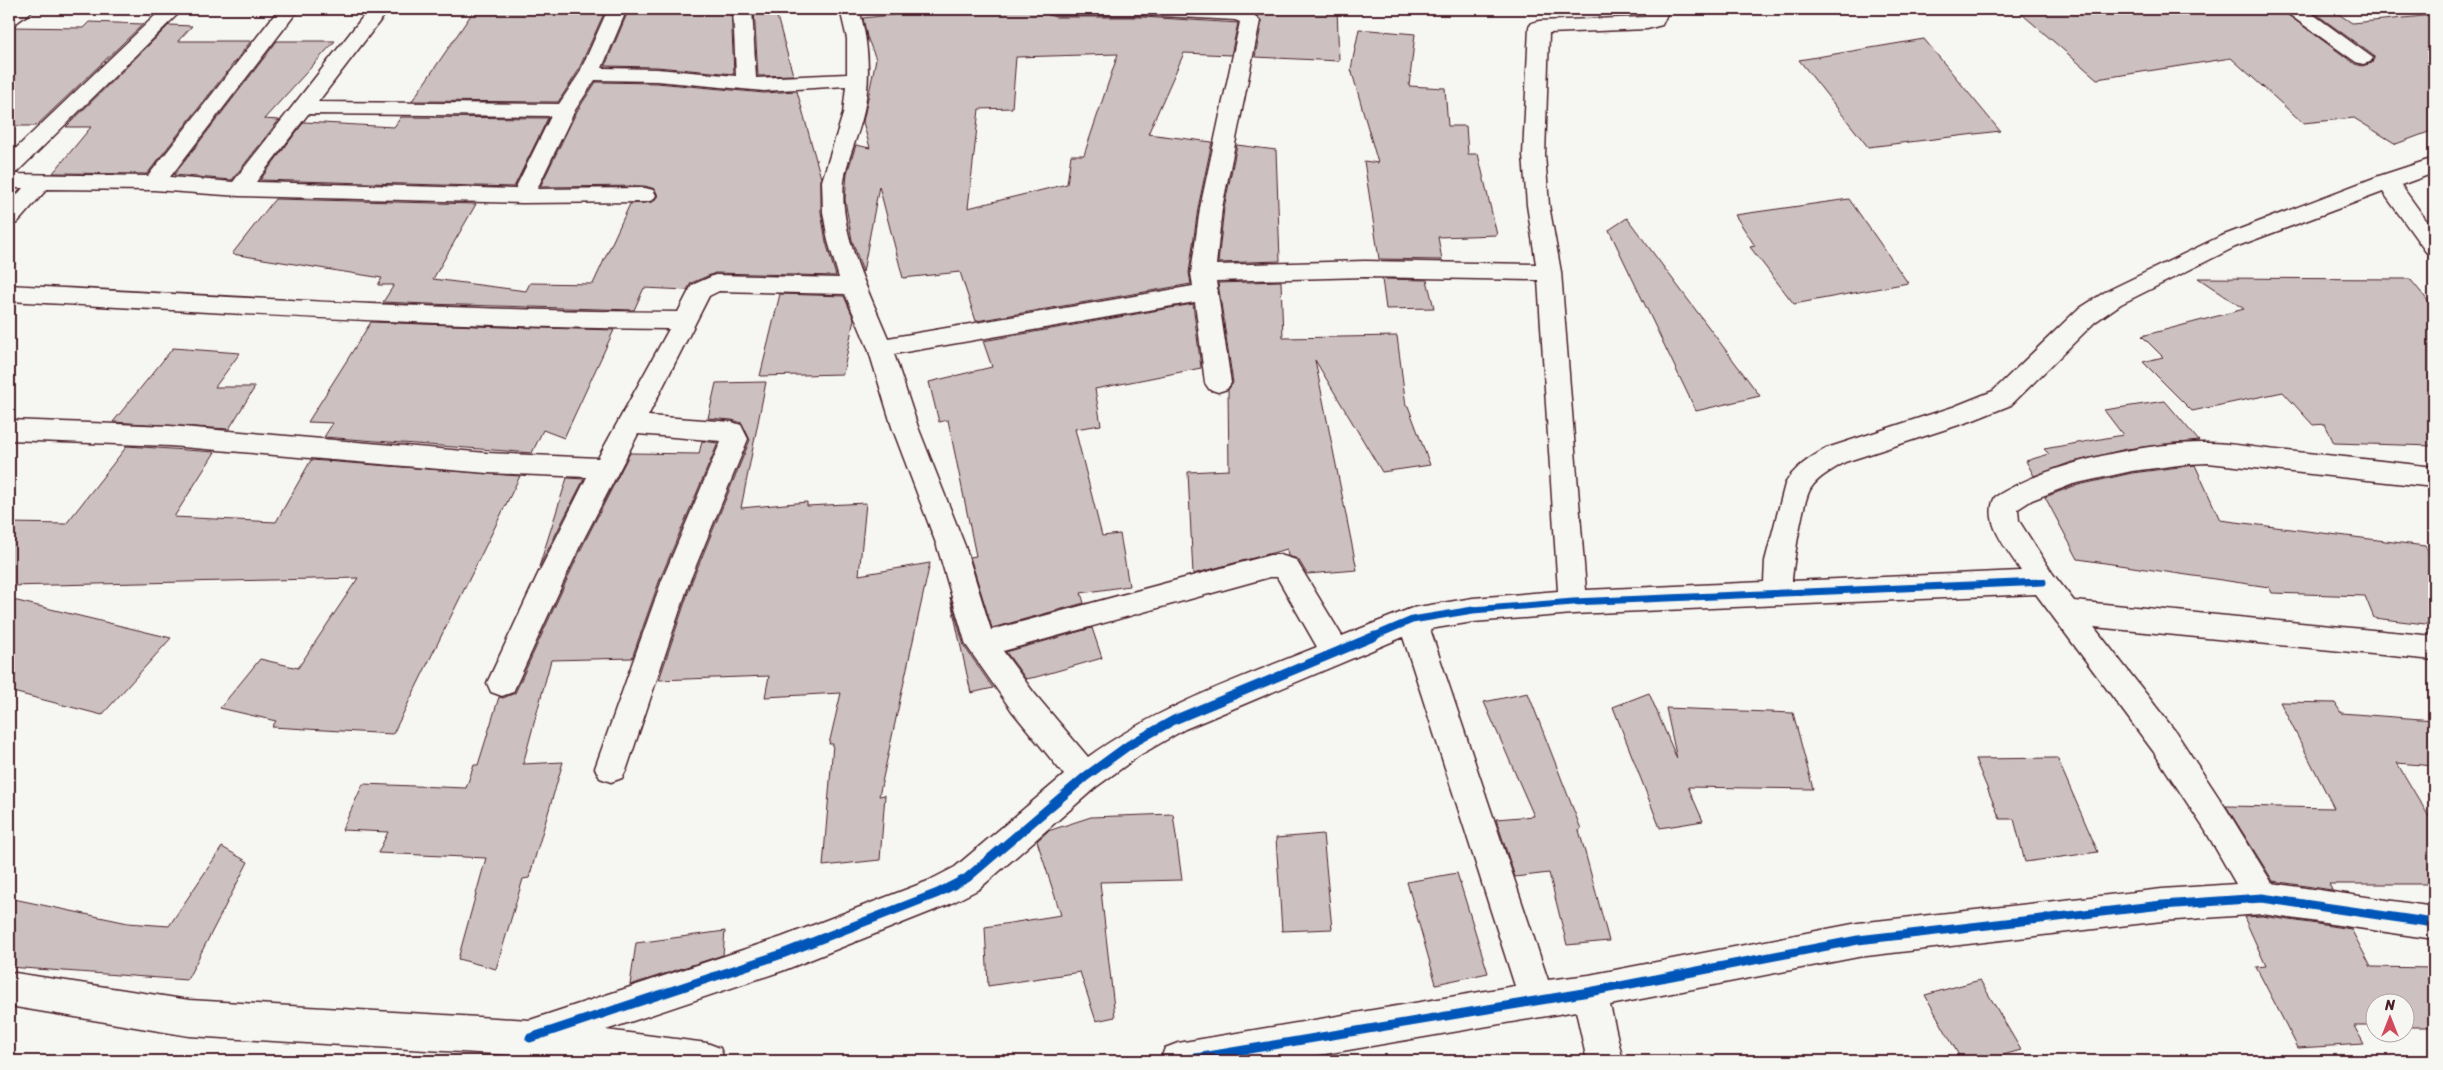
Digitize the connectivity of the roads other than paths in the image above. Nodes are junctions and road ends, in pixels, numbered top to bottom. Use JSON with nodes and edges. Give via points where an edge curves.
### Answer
{"nodes":[{"id":1,"x":18,"y":9,"type":"edge"},
{"id":2,"x":24,"y":9,"type":"edge"},
{"id":3,"x":172,"y":9,"type":"edge"},
{"id":4,"x":289,"y":9,"type":"edge"},
{"id":5,"x":379,"y":9,"type":"edge"},
{"id":6,"x":617,"y":9,"type":"edge"},
{"id":7,"x":743,"y":9,"type":"edge"},
{"id":8,"x":850,"y":9,"type":"edge"},
{"id":9,"x":1056,"y":9,"type":"edge"},
{"id":10,"x":1654,"y":9,"type":"edge"},
{"id":11,"x":2294,"y":9,"type":"edge"},
{"id":12,"x":1535,"y":18,"type":"edge"},
{"id":13,"x":9,"y":19,"type":"edge"},
{"id":14,"x":2363,"y":58,"type":"dead end"},
{"id":15,"x":589,"y":74,"type":"junction"},
{"id":16,"x":857,"y":79,"type":"junction"},
{"id":17,"x":746,"y":83,"type":"junction"},
{"id":18,"x":302,"y":108,"type":"junction"},
{"id":19,"x":565,"y":110,"type":"junction"},
{"id":20,"x":2434,"y":166,"type":"edge"},
{"id":21,"x":9,"y":167,"type":"edge"},
{"id":22,"x":9,"y":181,"type":"edge"},
{"id":23,"x":42,"y":181,"type":"junction"},
{"id":24,"x":2387,"y":181,"type":"junction"},
{"id":25,"x":154,"y":182,"type":"junction"},
{"id":26,"x":239,"y":189,"type":"junction"},
{"id":27,"x":645,"y":195,"type":"dead end"},
{"id":28,"x":522,"y":196,"type":"junction"},
{"id":29,"x":9,"y":218,"type":"edge"},
{"id":30,"x":2434,"y":247,"type":"edge"},
{"id":31,"x":1549,"y":272,"type":"junction"},
{"id":32,"x":1204,"y":283,"type":"junction"},
{"id":33,"x":854,"y":286,"type":"junction"},
{"id":34,"x":9,"y":293,"type":"edge"},
{"id":35,"x":686,"y":321,"type":"junction"},
{"id":36,"x":880,"y":348,"type":"junction"},
{"id":37,"x":1218,"y":383,"type":"dead end"},
{"id":38,"x":631,"y":424,"type":"junction"},
{"id":39,"x":9,"y":430,"type":"edge"},
{"id":40,"x":606,"y":468,"type":"junction"},
{"id":41,"x":2434,"y":477,"type":"edge"},
{"id":42,"x":2043,"y":582,"type":"junction"},
{"id":43,"x":1777,"y":593,"type":"junction"},
{"id":44,"x":1573,"y":602,"type":"junction"},
{"id":45,"x":2066,"y":612,"type":"junction"},
{"id":46,"x":1412,"y":620,"type":"junction"},
{"id":47,"x":980,"y":645,"type":"junction"},
{"id":48,"x":2434,"y":648,"type":"edge"},
{"id":49,"x":1336,"y":654,"type":"junction"},
{"id":50,"x":502,"y":683,"type":"dead end"},
{"id":51,"x":611,"y":768,"type":"dead end"},
{"id":52,"x":1085,"y":776,"type":"junction"},
{"id":53,"x":2262,"y":898,"type":"junction"},
{"id":54,"x":2434,"y":924,"type":"edge"},
{"id":55,"x":9,"y":989,"type":"edge"},
{"id":56,"x":1589,"y":992,"type":"junction"},
{"id":57,"x":1537,"y":999,"type":"junction"},
{"id":58,"x":530,"y":1038,"type":"junction"},
{"id":59,"x":707,"y":1061,"type":"edge"},
{"id":60,"x":1178,"y":1061,"type":"edge"},
{"id":61,"x":1605,"y":1061,"type":"edge"}],
"edges":[{"from":1,"to":2,"type":"street"},
{"from":2,"to":13,"type":"street"},
{"from":3,"to":21,"type":"street"},
{"from":4,"to":25,"type":"street"},
{"from":5,"to":18,"type":"street"},
{"from":6,"to":15,"type":"street"},
{"from":7,"to":17,"type":"street"},
{"from":8,"to":16,"type":"street","via":[[857,39]]},
{"from":9,"to":32,"type":"street","via":[[1235,14],[1250,21],[1211,208]]},
{"from":10,"to":12,"type":"street","via":[[1655,21],[1647,23]]},
{"from":11,"to":14,"type":"street"},
{"from":12,"to":31,"type":"street","via":[[1534,155]]},
{"from":15,"to":17,"type":"street","via":[[657,75]]},
{"from":15,"to":19,"type":"street"},
{"from":16,"to":17,"type":"street","via":[[782,85]]},
{"from":16,"to":33,"type":"street","via":[[852,114],[833,181],[839,241]]},
{"from":18,"to":19,"type":"street"},
{"from":18,"to":26,"type":"street"},
{"from":19,"to":28,"type":"street"},
{"from":20,"to":24,"type":"street"},
{"from":22,"to":23,"type":"street"},
{"from":23,"to":25,"type":"street"},
{"from":23,"to":29,"type":"street"},
{"from":24,"to":30,"type":"street"},
{"from":24,"to":43,"type":"street","via":[[2227,242],[2113,298],[2086,316],[2002,398],[1836,455],[1818,466],[1798,484],[1779,561]]},
{"from":25,"to":26,"type":"street"},
{"from":26,"to":28,"type":"street"},
{"from":27,"to":28,"type":"street"},
{"from":31,"to":32,"type":"street","via":[[1365,269]]},
{"from":31,"to":44,"type":"street"},
{"from":32,"to":36,"type":"street"},
{"from":32,"to":37,"type":"street"},
{"from":33,"to":35,"type":"street","via":[[715,283],[700,291]]},
{"from":33,"to":36,"type":"street"},
{"from":34,"to":35,"type":"street","via":[[564,320]]},
{"from":35,"to":38,"type":"street"},
{"from":36,"to":47,"type":"street","via":[[904,426],[951,546]]},
{"from":38,"to":40,"type":"street"},
{"from":38,"to":51,"type":"street","via":[[732,432],[735,440],[676,580]]},
{"from":39,"to":40,"type":"street","via":[[200,438],[487,463]]},
{"from":40,"to":50,"type":"street","via":[[555,565]]},
{"from":41,"to":42,"type":"street","via":[[2208,453],[2169,455],[2108,465],[2037,486],[2005,504],[2006,523]]},
{"from":42,"to":43,"type":"street"},
{"from":42,"to":45,"type":"street"},
{"from":43,"to":44,"type":"street"},
{"from":44,"to":46,"type":"street","via":[[1473,610]]},
{"from":45,"to":48,"type":"street"},
{"from":45,"to":53,"type":"street","via":[[2164,741]]},
{"from":46,"to":49,"type":"street"},
{"from":46,"to":57,"type":"street"},
{"from":47,"to":49,"type":"street","via":[[1270,566],[1280,566],[1286,568]]},
{"from":47,"to":52,"type":"street"},
{"from":49,"to":52,"type":"street","via":[[1174,720],[1129,745]]},
{"from":52,"to":58,"type":"street","via":[[966,878],[938,893],[782,954]]},
{"from":53,"to":54,"type":"street"},
{"from":53,"to":56,"type":"street","via":[[2162,905],[1858,940]]},
{"from":55,"to":58,"type":"street","via":[[189,1018]]},
{"from":56,"to":57,"type":"street"},
{"from":56,"to":61,"type":"street"},
{"from":57,"to":60,"type":"street"},
{"from":58,"to":59,"type":"street"}]}
